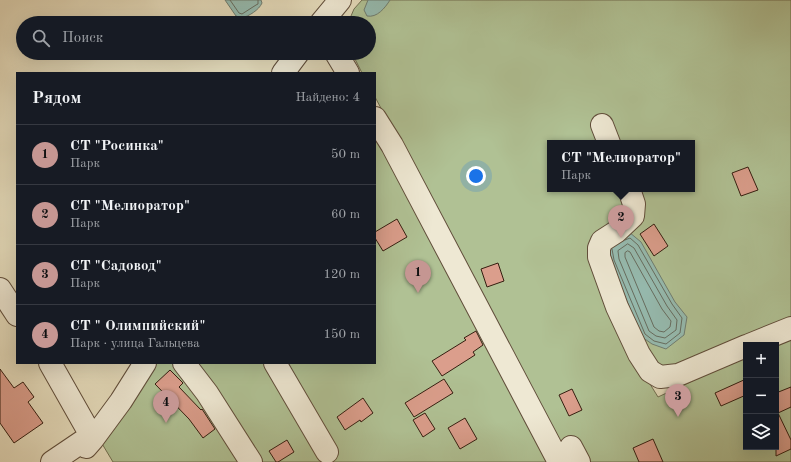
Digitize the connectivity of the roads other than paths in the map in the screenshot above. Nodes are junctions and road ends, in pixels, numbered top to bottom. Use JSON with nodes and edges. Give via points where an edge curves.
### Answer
{"nodes":[{"id":1,"x":340,"y":0,"type":"edge"},
{"id":2,"x":327,"y":16,"type":"edge"},
{"id":3,"x":293,"y":60,"type":"edge"},
{"id":4,"x":340,"y":60,"type":"edge"},
{"id":5,"x":284,"y":72,"type":"edge"},
{"id":6,"x":347,"y":72,"type":"edge"},
{"id":7,"x":376,"y":120,"type":"edge"},
{"id":8,"x":630,"y":192,"type":"edge"},
{"id":9,"x":0,"y":289,"type":"edge"},
{"id":10,"x":16,"y":313,"type":"edge"},
{"id":11,"x":791,"y":328,"type":"edge"},
{"id":12,"x":756,"y":342,"type":"edge"},
{"id":13,"x":743,"y":347,"type":"edge"},
{"id":14,"x":50,"y":364,"type":"edge"},
{"id":15,"x":143,"y":364,"type":"edge"},
{"id":16,"x":185,"y":364,"type":"edge"},
{"id":17,"x":276,"y":364,"type":"edge"},
{"id":18,"x":93,"y":449,"type":"edge"},
{"id":19,"x":327,"y":452,"type":"dead end"},
{"id":20,"x":570,"y":457,"type":"edge"},
{"id":21,"x":52,"y":462,"type":"edge"},
{"id":22,"x":73,"y":462,"type":"edge"},
{"id":23,"x":251,"y":462,"type":"edge"}],
"edges":[{"from":1,"to":2,"type":"street"},
{"from":3,"to":5,"type":"street"},
{"from":4,"to":6,"type":"street"},
{"from":7,"to":20,"type":"street"},
{"from":8,"to":13,"type":"street","via":[[634,204],[633,216],[602,241],[599,257],[620,314],[650,371],[660,377],[678,374]]},
{"from":9,"to":10,"type":"street"},
{"from":11,"to":12,"type":"street"},
{"from":14,"to":18,"type":"street"},
{"from":15,"to":18,"type":"street"},
{"from":16,"to":23,"type":"street","via":[[207,393]]},
{"from":17,"to":19,"type":"street"},
{"from":18,"to":21,"type":"street","via":[[89,437]]},
{"from":18,"to":22,"type":"street"}]}
